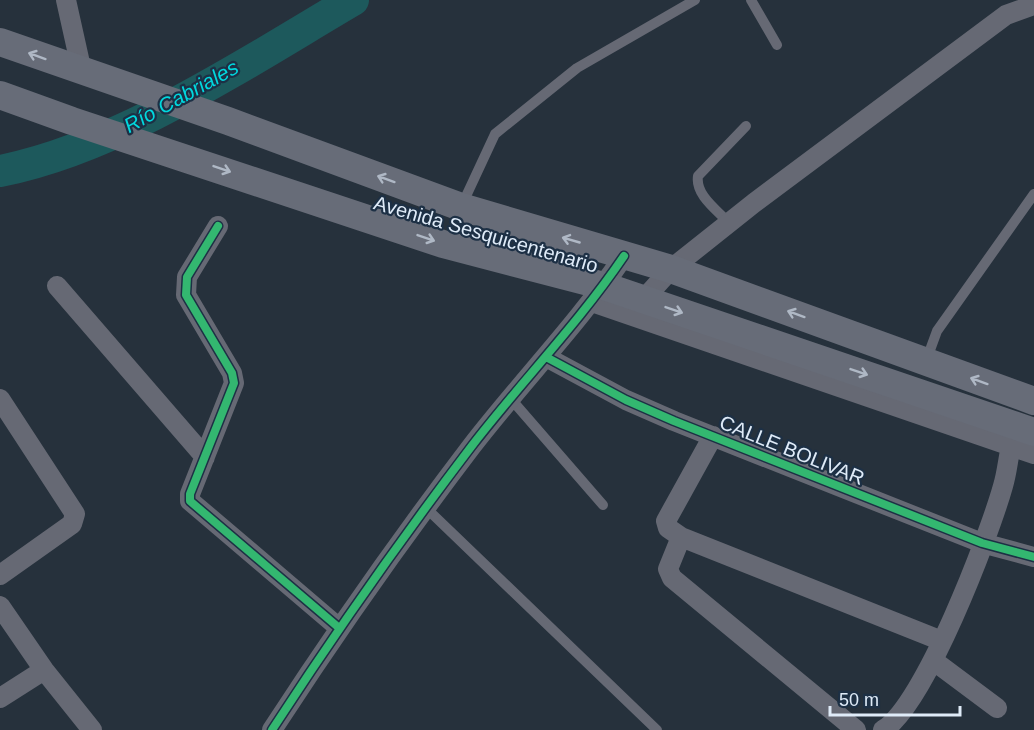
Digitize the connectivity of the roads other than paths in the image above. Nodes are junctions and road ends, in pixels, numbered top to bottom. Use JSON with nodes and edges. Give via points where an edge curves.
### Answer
{"nodes":[{"id":1,"x":66,"y":0,"type":"edge"},
{"id":2,"x":694,"y":0,"type":"edge"},
{"id":3,"x":751,"y":0,"type":"edge"},
{"id":4,"x":1034,"y":5,"type":"edge"},
{"id":5,"x":0,"y":42,"type":"edge"},
{"id":6,"x":777,"y":45,"type":"dead end"},
{"id":7,"x":82,"y":72,"type":"junction"},
{"id":8,"x":0,"y":95,"type":"edge"},
{"id":9,"x":746,"y":126,"type":"dead end"},
{"id":10,"x":1034,"y":194,"type":"edge"},
{"id":11,"x":461,"y":207,"type":"junction"},
{"id":12,"x":729,"y":222,"type":"junction"},
{"id":13,"x":218,"y":226,"type":"dead end"},
{"id":14,"x":624,"y":255,"type":"junction"},
{"id":15,"x":671,"y":269,"type":"junction"},
{"id":16,"x":57,"y":286,"type":"dead end"},
{"id":17,"x":598,"y":294,"type":"junction"},
{"id":18,"x":644,"y":299,"type":"junction"},
{"id":19,"x":546,"y":357,"type":"junction"},
{"id":20,"x":926,"y":362,"type":"junction"},
{"id":21,"x":1033,"y":398,"type":"edge"},
{"id":22,"x":0,"y":399,"type":"edge"},
{"id":23,"x":511,"y":399,"type":"junction"},
{"id":24,"x":713,"y":436,"type":"junction"},
{"id":25,"x":1022,"y":439,"type":"edge"},
{"id":26,"x":1034,"y":454,"type":"edge"},
{"id":27,"x":205,"y":457,"type":"junction"},
{"id":28,"x":603,"y":505,"type":"dead end"},
{"id":29,"x":426,"y":508,"type":"junction"},
{"id":30,"x":681,"y":537,"type":"junction"},
{"id":31,"x":982,"y":543,"type":"junction"},
{"id":32,"x":1034,"y":557,"type":"edge"},
{"id":33,"x":0,"y":574,"type":"edge"},
{"id":34,"x":0,"y":606,"type":"edge"},
{"id":35,"x":338,"y":627,"type":"junction"},
{"id":36,"x":942,"y":641,"type":"junction"},
{"id":37,"x":934,"y":661,"type":"junction"},
{"id":38,"x":44,"y":670,"type":"junction"},
{"id":39,"x":0,"y":698,"type":"edge"},
{"id":40,"x":998,"y":708,"type":"dead end"},
{"id":41,"x":92,"y":730,"type":"edge"},
{"id":42,"x":272,"y":730,"type":"edge"},
{"id":43,"x":657,"y":730,"type":"edge"},
{"id":44,"x":856,"y":730,"type":"edge"},
{"id":45,"x":883,"y":730,"type":"edge"}],
"edges":[{"from":1,"to":7,"type":"street"},
{"from":2,"to":11,"type":"lane","via":[[577,68],[495,134]]},
{"from":3,"to":6,"type":"lane"},
{"from":4,"to":12,"type":"street","via":[[1006,15]]},
{"from":7,"to":5,"type":"main road","name":"Avenida Sesquicentenario","one_way":true},
{"from":11,"to":7,"type":"main road","name":"Avenida Sesquicentenario","one_way":true},
{"from":8,"to":17,"type":"main road","name":"Avenida Sesquicentenario","one_way":true},
{"from":9,"to":12,"type":"lane","via":[[698,176],[702,194]]},
{"from":10,"to":20,"type":"lane","via":[[937,332]]},
{"from":14,"to":11,"type":"main road","name":"Avenida Sesquicentenario","one_way":true},
{"from":12,"to":15,"type":"street"},
{"from":13,"to":27,"type":"street","via":[[187,277],[186,295],[232,373],[234,383]]},
{"from":14,"to":15,"type":"main road","name":"Avenida Sesquicentenario"},
{"from":14,"to":17,"type":"street"},
{"from":15,"to":18,"type":"street"},
{"from":20,"to":15,"type":"main road","name":"Avenida Sesquicentenario","one_way":true},
{"from":16,"to":27,"type":"street"},
{"from":17,"to":18,"type":"main road","name":"Avenida Sesquicentenario"},
{"from":17,"to":19,"type":"street"},
{"from":17,"to":25,"type":"street","name":"Avenida Sesquicentenario"},
{"from":18,"to":25,"type":"main road","name":"Avenida Sesquicentenario","one_way":true},
{"from":19,"to":23,"type":"street"},
{"from":19,"to":24,"type":"street","name":"CALLE BOLIVAR","via":[[626,400]]},
{"from":21,"to":20,"type":"main road","name":"Avenida Sesquicentenario","one_way":true},
{"from":22,"to":33,"type":"street","via":[[75,514],[72,524]]},
{"from":23,"to":28,"type":"lane"},
{"from":23,"to":29,"type":"street"},
{"from":24,"to":30,"type":"street","via":[[666,521],[668,528]]},
{"from":24,"to":31,"type":"street","name":"CALLE BOLIVAR"},
{"from":25,"to":26,"type":"street","name":"Avenida Sesquicentenario"},
{"from":25,"to":31,"type":"street"},
{"from":27,"to":35,"type":"street","via":[[190,501]]},
{"from":29,"to":35,"type":"street"},
{"from":29,"to":43,"type":"lane"},
{"from":30,"to":36,"type":"street"},
{"from":30,"to":44,"type":"street","via":[[668,569],[672,578]]},
{"from":31,"to":32,"type":"street","name":"CALLE BOLIVAR"},
{"from":31,"to":36,"type":"street"},
{"from":34,"to":38,"type":"street"},
{"from":35,"to":42,"type":"street"},
{"from":36,"to":37,"type":"street"},
{"from":37,"to":40,"type":"street"},
{"from":37,"to":45,"type":"street","via":[[904,709]]},
{"from":38,"to":39,"type":"street"},
{"from":38,"to":41,"type":"street"}]}
